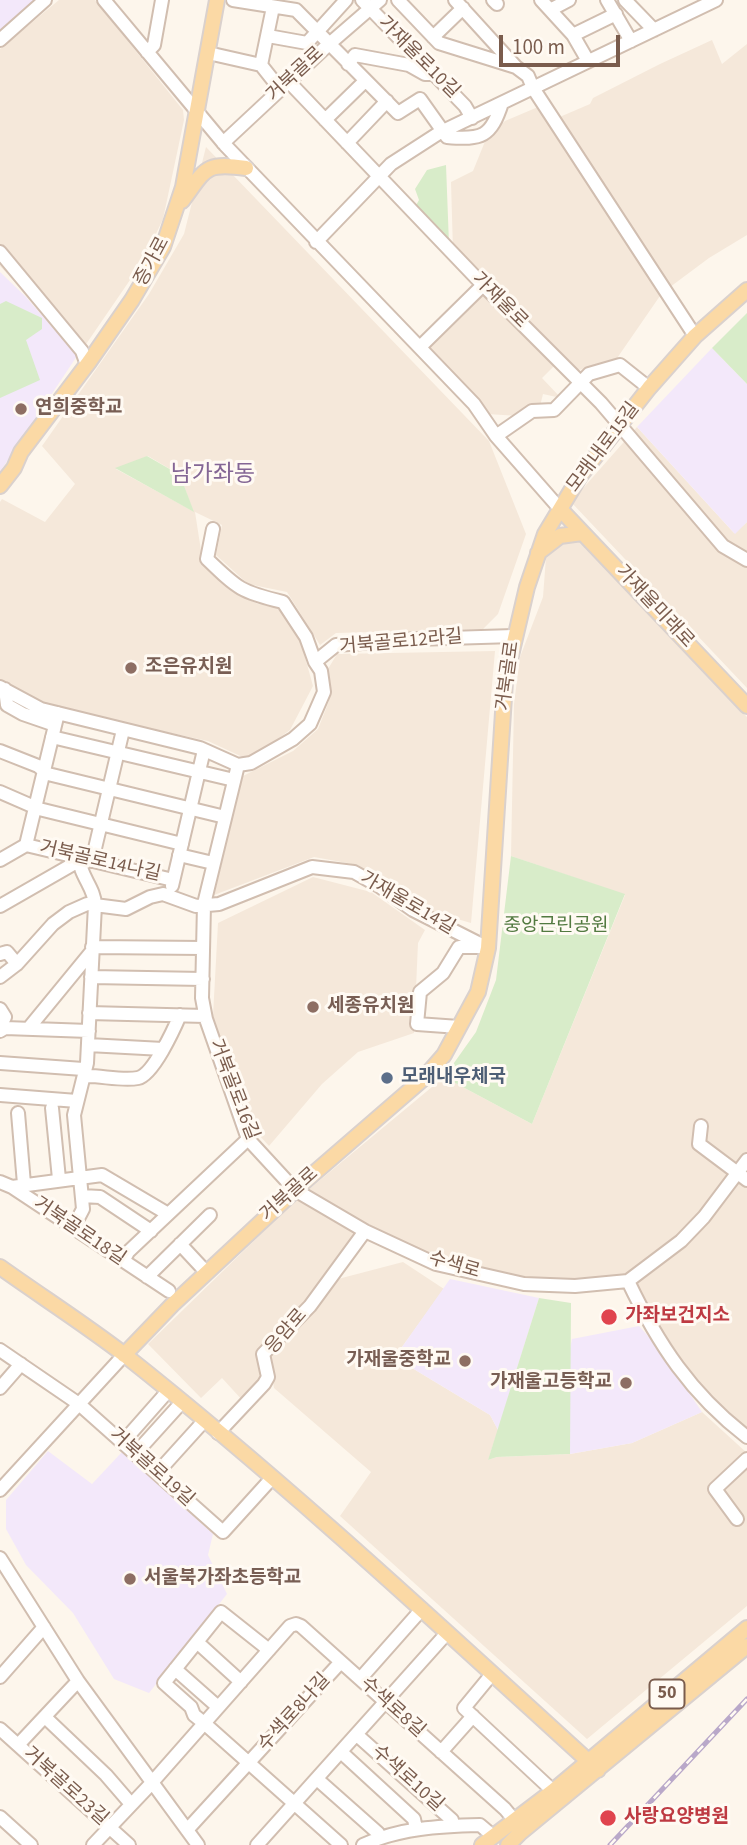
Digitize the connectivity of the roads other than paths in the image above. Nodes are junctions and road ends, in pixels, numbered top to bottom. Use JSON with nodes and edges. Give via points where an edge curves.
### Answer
{"nodes":[{"id":1,"x":45,"y":0,"type":"edge"},
{"id":2,"x":104,"y":0,"type":"edge"},
{"id":3,"x":162,"y":0,"type":"edge"},
{"id":4,"x":217,"y":0,"type":"edge"},
{"id":5,"x":233,"y":0,"type":"edge"},
{"id":6,"x":346,"y":0,"type":"edge"},
{"id":7,"x":380,"y":0,"type":"edge"},
{"id":8,"x":398,"y":0,"type":"edge"},
{"id":9,"x":569,"y":0,"type":"edge"},
{"id":10,"x":607,"y":0,"type":"edge"},
{"id":11,"x":625,"y":0,"type":"edge"},
{"id":12,"x":714,"y":0,"type":"edge"},
{"id":13,"x":459,"y":4,"type":"edge"},
{"id":14,"x":366,"y":5,"type":"edge"},
{"id":15,"x":546,"y":5,"type":"edge"},
{"id":16,"x":273,"y":6,"type":"junction"},
{"id":17,"x":616,"y":14,"type":"junction"},
{"id":18,"x":654,"y":30,"type":"junction"},
{"id":19,"x":317,"y":34,"type":"junction"},
{"id":20,"x":572,"y":35,"type":"junction"},
{"id":21,"x":268,"y":36,"type":"junction"},
{"id":22,"x":433,"y":37,"type":"junction"},
{"id":23,"x":0,"y":40,"type":"edge"},
{"id":24,"x":631,"y":41,"type":"junction"},
{"id":25,"x":328,"y":45,"type":"junction"},
{"id":26,"x":147,"y":52,"type":"junction"},
{"id":27,"x":208,"y":52,"type":"junction"},
{"id":28,"x":588,"y":61,"type":"junction"},
{"id":29,"x":348,"y":64,"type":"junction"},
{"id":30,"x":261,"y":65,"type":"junction"},
{"id":31,"x":516,"y":67,"type":"junction"},
{"id":32,"x":435,"y":74,"type":"junction"},
{"id":33,"x":365,"y":81,"type":"junction"},
{"id":34,"x":285,"y":86,"type":"junction"},
{"id":35,"x":533,"y":88,"type":"junction"},
{"id":36,"x":387,"y":101,"type":"junction"},
{"id":37,"x":502,"y":103,"type":"junction"},
{"id":38,"x":196,"y":111,"type":"junction"},
{"id":39,"x":472,"y":117,"type":"junction"},
{"id":40,"x":326,"y":120,"type":"junction"},
{"id":41,"x":443,"y":131,"type":"junction"},
{"id":42,"x":347,"y":143,"type":"junction"},
{"id":43,"x":223,"y":144,"type":"junction"},
{"id":44,"x":246,"y":168,"type":"junction"},
{"id":45,"x":379,"y":177,"type":"junction"},
{"id":46,"x":176,"y":208,"type":"junction"},
{"id":47,"x":316,"y":242,"type":"junction"},
{"id":48,"x":0,"y":252,"type":"edge"},
{"id":49,"x":483,"y":285,"type":"junction"},
{"id":50,"x":747,"y":290,"type":"edge"},
{"id":51,"x":695,"y":336,"type":"junction"},
{"id":52,"x":420,"y":347,"type":"junction"},
{"id":53,"x":87,"y":365,"type":"junction"},
{"id":54,"x":580,"y":382,"type":"junction"},
{"id":55,"x":649,"y":388,"type":"junction"},
{"id":56,"x":619,"y":426,"type":"junction"},
{"id":57,"x":496,"y":436,"type":"junction"},
{"id":58,"x":0,"y":486,"type":"edge"},
{"id":59,"x":560,"y":509,"type":"junction"},
{"id":60,"x":213,"y":529,"type":"dead end"},
{"id":61,"x":582,"y":533,"type":"junction"},
{"id":62,"x":537,"y":554,"type":"junction"},
{"id":63,"x":747,"y":560,"type":"edge"},
{"id":64,"x":514,"y":636,"type":"junction"},
{"id":65,"x":315,"y":662,"type":"junction"},
{"id":66,"x":2,"y":688,"type":"edge"},
{"id":67,"x":747,"y":706,"type":"edge"},
{"id":68,"x":55,"y":725,"type":"junction"},
{"id":69,"x":123,"y":730,"type":"junction"},
{"id":70,"x":204,"y":750,"type":"junction"},
{"id":71,"x":0,"y":751,"type":"edge"},
{"id":72,"x":117,"y":753,"type":"junction"},
{"id":73,"x":238,"y":765,"type":"junction"},
{"id":74,"x":44,"y":770,"type":"junction"},
{"id":75,"x":199,"y":772,"type":"junction"},
{"id":76,"x":234,"y":780,"type":"junction"},
{"id":77,"x":109,"y":788,"type":"junction"},
{"id":78,"x":0,"y":792,"type":"edge"},
{"id":79,"x":35,"y":806,"type":"junction"},
{"id":80,"x":190,"y":807,"type":"junction"},
{"id":81,"x":225,"y":817,"type":"junction"},
{"id":82,"x":100,"y":824,"type":"junction"},
{"id":83,"x":26,"y":845,"type":"junction"},
{"id":84,"x":181,"y":849,"type":"junction"},
{"id":85,"x":2,"y":856,"type":"edge"},
{"id":86,"x":85,"y":859,"type":"junction"},
{"id":87,"x":213,"y":863,"type":"junction"},
{"id":88,"x":173,"y":880,"type":"junction"},
{"id":89,"x":170,"y":896,"type":"junction"},
{"id":90,"x":204,"y":904,"type":"junction"},
{"id":91,"x":95,"y":905,"type":"junction"},
{"id":92,"x":0,"y":906,"type":"edge"},
{"id":93,"x":203,"y":948,"type":"junction"},
{"id":94,"x":488,"y":948,"type":"junction"},
{"id":95,"x":92,"y":949,"type":"junction"},
{"id":96,"x":0,"y":954,"type":"edge"},
{"id":97,"x":17,"y":964,"type":"junction"},
{"id":98,"x":0,"y":976,"type":"edge"},
{"id":99,"x":91,"y":977,"type":"junction"},
{"id":100,"x":202,"y":979,"type":"junction"},
{"id":101,"x":0,"y":1009,"type":"edge"},
{"id":102,"x":89,"y":1013,"type":"junction"},
{"id":103,"x":180,"y":1015,"type":"junction"},
{"id":104,"x":205,"y":1016,"type":"junction"},
{"id":105,"x":459,"y":1027,"type":"junction"},
{"id":106,"x":0,"y":1029,"type":"edge"},
{"id":107,"x":28,"y":1029,"type":"junction"},
{"id":108,"x":89,"y":1031,"type":"junction"},
{"id":109,"x":88,"y":1045,"type":"junction"},
{"id":110,"x":163,"y":1049,"type":"junction"},
{"id":111,"x":0,"y":1063,"type":"edge"},
{"id":112,"x":85,"y":1072,"type":"junction"},
{"id":113,"x":0,"y":1095,"type":"edge"},
{"id":114,"x":77,"y":1101,"type":"junction"},
{"id":115,"x":52,"y":1108,"type":"dead end"},
{"id":116,"x":18,"y":1113,"type":"dead end"},
{"id":117,"x":701,"y":1126,"type":"dead end"},
{"id":118,"x":248,"y":1139,"type":"junction"},
{"id":119,"x":747,"y":1160,"type":"edge"},
{"id":120,"x":79,"y":1176,"type":"junction"},
{"id":121,"x":743,"y":1177,"type":"edge"},
{"id":122,"x":59,"y":1179,"type":"junction"},
{"id":123,"x":12,"y":1184,"type":"edge"},
{"id":124,"x":295,"y":1191,"type":"junction"},
{"id":125,"x":82,"y":1196,"type":"junction"},
{"id":126,"x":168,"y":1214,"type":"junction"},
{"id":127,"x":211,"y":1215,"type":"dead end"},
{"id":128,"x":73,"y":1227,"type":"junction"},
{"id":129,"x":150,"y":1231,"type":"junction"},
{"id":130,"x":365,"y":1231,"type":"junction"},
{"id":131,"x":180,"y":1244,"type":"junction"},
{"id":132,"x":123,"y":1261,"type":"junction"},
{"id":133,"x":0,"y":1268,"type":"edge"},
{"id":134,"x":207,"y":1273,"type":"junction"},
{"id":135,"x":147,"y":1277,"type":"junction"},
{"id":136,"x":628,"y":1281,"type":"junction"},
{"id":137,"x":169,"y":1292,"type":"dead end"},
{"id":138,"x":0,"y":1350,"type":"edge"},
{"id":139,"x":124,"y":1355,"type":"junction"},
{"id":140,"x":21,"y":1364,"type":"junction"},
{"id":141,"x":0,"y":1388,"type":"edge"},
{"id":142,"x":168,"y":1391,"type":"junction"},
{"id":143,"x":182,"y":1402,"type":"junction"},
{"id":144,"x":79,"y":1404,"type":"junction"},
{"id":145,"x":204,"y":1421,"type":"junction"},
{"id":146,"x":218,"y":1433,"type":"junction"},
{"id":147,"x":747,"y":1437,"type":"edge"},
{"id":148,"x":122,"y":1442,"type":"junction"},
{"id":149,"x":135,"y":1454,"type":"junction"},
{"id":150,"x":747,"y":1459,"type":"edge"},
{"id":151,"x":157,"y":1473,"type":"junction"},
{"id":152,"x":272,"y":1478,"type":"junction"},
{"id":153,"x":0,"y":1490,"type":"edge"},
{"id":154,"x":737,"y":1519,"type":"dead end"},
{"id":155,"x":0,"y":1558,"type":"edge"},
{"id":156,"x":10,"y":1575,"type":"junction"},
{"id":157,"x":0,"y":1586,"type":"edge"},
{"id":158,"x":422,"y":1609,"type":"junction"},
{"id":159,"x":44,"y":1628,"type":"junction"},
{"id":160,"x":747,"y":1628,"type":"edge"},
{"id":161,"x":447,"y":1633,"type":"junction"},
{"id":162,"x":197,"y":1642,"type":"junction"},
{"id":163,"x":747,"y":1646,"type":"edge"},
{"id":164,"x":268,"y":1650,"type":"junction"},
{"id":165,"x":342,"y":1664,"type":"junction"},
{"id":166,"x":175,"y":1669,"type":"junction"},
{"id":167,"x":492,"y":1674,"type":"junction"},
{"id":168,"x":0,"y":1676,"type":"edge"},
{"id":169,"x":360,"y":1679,"type":"junction"},
{"id":170,"x":78,"y":1681,"type":"junction"},
{"id":171,"x":241,"y":1682,"type":"junction"},
{"id":172,"x":386,"y":1703,"type":"junction"},
{"id":173,"x":218,"y":1707,"type":"junction"},
{"id":174,"x":473,"y":1716,"type":"junction"},
{"id":175,"x":45,"y":1717,"type":"junction"},
{"id":176,"x":204,"y":1723,"type":"junction"},
{"id":177,"x":0,"y":1729,"type":"edge"},
{"id":178,"x":357,"y":1735,"type":"junction"},
{"id":179,"x":18,"y":1745,"type":"junction"},
{"id":180,"x":341,"y":1752,"type":"junction"},
{"id":181,"x":441,"y":1752,"type":"junction"},
{"id":182,"x":249,"y":1764,"type":"junction"},
{"id":183,"x":593,"y":1765,"type":"junction"},
{"id":184,"x":317,"y":1779,"type":"junction"},
{"id":185,"x":152,"y":1782,"type":"junction"},
{"id":186,"x":553,"y":1791,"type":"junction"},
{"id":187,"x":295,"y":1802,"type":"junction"},
{"id":188,"x":131,"y":1804,"type":"junction"},
{"id":189,"x":0,"y":1817,"type":"edge"},
{"id":190,"x":515,"y":1821,"type":"junction"},
{"id":191,"x":109,"y":1826,"type":"junction"},
{"id":192,"x":453,"y":1826,"type":"junction"},
{"id":193,"x":416,"y":1829,"type":"junction"},
{"id":194,"x":187,"y":1830,"type":"junction"},
{"id":195,"x":380,"y":1838,"type":"junction"},
{"id":196,"x":487,"y":1841,"type":"edge"},
{"id":197,"x":31,"y":1845,"type":"edge"},
{"id":198,"x":93,"y":1845,"type":"edge"},
{"id":199,"x":129,"y":1845,"type":"edge"},
{"id":200,"x":198,"y":1845,"type":"edge"},
{"id":201,"x":257,"y":1845,"type":"edge"},
{"id":202,"x":341,"y":1845,"type":"edge"},
{"id":203,"x":363,"y":1845,"type":"edge"},
{"id":204,"x":508,"y":1845,"type":"edge"}],
"edges":[{"from":1,"to":23,"type":"street"},
{"from":2,"to":26,"type":"street"},
{"from":3,"to":26,"type":"street","via":[[154,45]]},
{"from":4,"to":27,"type":"main road","name":"증가로"},
{"from":5,"to":16,"type":"street"},
{"from":6,"to":19,"type":"street"},
{"from":7,"to":14,"type":"street","name":"거북골로"},
{"from":8,"to":22,"type":"street"},
{"from":9,"to":15,"type":"street"},
{"from":10,"to":17,"type":"street"},
{"from":11,"to":18,"type":"street"},
{"from":12,"to":18,"type":"street"},
{"from":13,"to":22,"type":"street"},
{"from":13,"to":31,"type":"street"},
{"from":14,"to":25,"type":"street","name":"거북골로"},
{"from":14,"to":32,"type":"street","name":"가재울로10길"},
{"from":15,"to":20,"type":"street"},
{"from":16,"to":19,"type":"street","via":[[296,10]]},
{"from":16,"to":21,"type":"street"},
{"from":17,"to":20,"type":"street"},
{"from":17,"to":24,"type":"street"},
{"from":18,"to":24,"type":"street"},
{"from":19,"to":21,"type":"street","via":[[307,43]]},
{"from":19,"to":25,"type":"street"},
{"from":20,"to":28,"type":"street"},
{"from":21,"to":30,"type":"street"},
{"from":22,"to":31,"type":"street","via":[[439,43]]},
{"from":24,"to":28,"type":"street"},
{"from":25,"to":29,"type":"street"},
{"from":25,"to":34,"type":"street","name":"거북골로"},
{"from":26,"to":38,"type":"street"},
{"from":27,"to":30,"type":"street"},
{"from":27,"to":38,"type":"main road","name":"증가로"},
{"from":28,"to":35,"type":"street"},
{"from":29,"to":32,"type":"street","via":[[355,55]]},
{"from":29,"to":33,"type":"street"},
{"from":30,"to":34,"type":"street"},
{"from":31,"to":35,"type":"street","via":[[528,76]]},
{"from":32,"to":39,"type":"street","name":"가재울로10길"},
{"from":33,"to":36,"type":"street"},
{"from":33,"to":40,"type":"street"},
{"from":34,"to":40,"type":"street"},
{"from":34,"to":43,"type":"street","name":"거북골로"},
{"from":35,"to":37,"type":"street"},
{"from":35,"to":51,"type":"street"},
{"from":36,"to":41,"type":"street","via":[[398,113],[420,99]]},
{"from":36,"to":42,"type":"street"},
{"from":37,"to":39,"type":"street"},
{"from":37,"to":41,"type":"street","via":[[496,120],[480,137],[447,138]]},
{"from":38,"to":43,"type":"street"},
{"from":38,"to":46,"type":"main road","name":"증가로"},
{"from":39,"to":41,"type":"street"},
{"from":40,"to":42,"type":"street"},
{"from":41,"to":45,"type":"street","via":[[391,164]]},
{"from":42,"to":45,"type":"street"},
{"from":43,"to":44,"type":"street"},
{"from":44,"to":46,"type":"main road","via":[[211,166]]},
{"from":44,"to":47,"type":"street"},
{"from":45,"to":47,"type":"street"},
{"from":45,"to":49,"type":"street","name":"가재울로"},
{"from":46,"to":53,"type":"main road","name":"증가로","via":[[155,264]]},
{"from":47,"to":52,"type":"street"},
{"from":48,"to":53,"type":"street","via":[[82,351]]},
{"from":49,"to":52,"type":"street"},
{"from":49,"to":54,"type":"street","name":"가재울로"},
{"from":50,"to":51,"type":"main road","name":"모래내로15길"},
{"from":51,"to":55,"type":"main road","name":"모래내로15길"},
{"from":52,"to":57,"type":"street","via":[[474,404]]},
{"from":53,"to":58,"type":"main road","name":"증가로"},
{"from":54,"to":55,"type":"street","name":"모래내로15길","via":[[589,374],[620,365]]},
{"from":54,"to":56,"type":"street","name":"가재울로"},
{"from":54,"to":57,"type":"street","via":[[554,410],[532,411]]},
{"from":55,"to":56,"type":"main road","name":"모래내로15길"},
{"from":56,"to":59,"type":"main road","name":"모래내로15길"},
{"from":56,"to":63,"type":"street","name":"가재울로","via":[[723,546]]},
{"from":57,"to":59,"type":"street"},
{"from":59,"to":61,"type":"main road","name":"가재울미래로"},
{"from":59,"to":62,"type":"main road","name":"거북골로"},
{"from":60,"to":65,"type":"street","name":"거북골로12라길","via":[[207,559],[235,586],[284,601]]},
{"from":61,"to":62,"type":"main road","via":[[555,539]]},
{"from":61,"to":67,"type":"main road","name":"가재울미래로"},
{"from":62,"to":64,"type":"main road","name":"거북골로"},
{"from":64,"to":65,"type":"street","name":"거북골로12라길","via":[[336,645]]},
{"from":64,"to":94,"type":"main road","name":"거북골로","via":[[505,681]]},
{"from":65,"to":73,"type":"street","via":[[324,692],[310,724],[251,763]]},
{"from":66,"to":68,"type":"street","via":[[41,709]]},
{"from":68,"to":69,"type":"street"},
{"from":68,"to":72,"type":"street"},
{"from":68,"to":74,"type":"street"},
{"from":69,"to":70,"type":"street"},
{"from":69,"to":72,"type":"street"},
{"from":70,"to":73,"type":"street"},
{"from":70,"to":75,"type":"street"},
{"from":71,"to":74,"type":"street"},
{"from":72,"to":75,"type":"street"},
{"from":72,"to":77,"type":"street"},
{"from":73,"to":76,"type":"street","name":"거북골로16길"},
{"from":74,"to":77,"type":"street"},
{"from":74,"to":79,"type":"street"},
{"from":75,"to":76,"type":"street"},
{"from":75,"to":80,"type":"street"},
{"from":76,"to":81,"type":"street","name":"거북골로16길"},
{"from":77,"to":80,"type":"street"},
{"from":77,"to":82,"type":"street"},
{"from":78,"to":79,"type":"street"},
{"from":79,"to":82,"type":"street"},
{"from":79,"to":83,"type":"street"},
{"from":80,"to":81,"type":"street"},
{"from":80,"to":84,"type":"street"},
{"from":81,"to":87,"type":"street","name":"거북골로16길"},
{"from":82,"to":84,"type":"street"},
{"from":82,"to":86,"type":"street"},
{"from":83,"to":85,"type":"street"},
{"from":83,"to":86,"type":"street","name":"거북골로14나길"},
{"from":84,"to":87,"type":"street"},
{"from":84,"to":88,"type":"street"},
{"from":86,"to":88,"type":"street","name":"거북골로14나길"},
{"from":86,"to":91,"type":"street","via":[[79,865]]},
{"from":86,"to":92,"type":"street"},
{"from":87,"to":90,"type":"street","name":"거북골로16길"},
{"from":88,"to":89,"type":"street"},
{"from":89,"to":90,"type":"street","via":[[196,906]]},
{"from":89,"to":91,"type":"street","via":[[150,897],[126,909]]},
{"from":90,"to":93,"type":"street","name":"거북골로16길"},
{"from":90,"to":94,"type":"street","name":"가재울로14길","via":[[219,904],[312,867],[354,872],[413,910]]},
{"from":91,"to":95,"type":"street"},
{"from":91,"to":97,"type":"street","via":[[69,912],[53,924]]},
{"from":93,"to":95,"type":"street"},
{"from":93,"to":100,"type":"street","name":"거북골로16길"},
{"from":94,"to":105,"type":"main road","name":"거북골로","via":[[478,992]]},
{"from":94,"to":105,"type":"street","via":[[459,947],[443,973],[420,992],[417,1024]]},
{"from":95,"to":99,"type":"street"},
{"from":95,"to":107,"type":"street"},
{"from":96,"to":97,"type":"street","via":[[7,952]]},
{"from":97,"to":98,"type":"street"},
{"from":99,"to":100,"type":"street"},
{"from":99,"to":102,"type":"street"},
{"from":100,"to":104,"type":"street","name":"거북골로16길"},
{"from":101,"to":106,"type":"street","via":[[5,1017]]},
{"from":102,"to":103,"type":"street","name":"거북골로16길"},
{"from":102,"to":108,"type":"street"},
{"from":103,"to":104,"type":"street","name":"거북골로16길"},
{"from":103,"to":110,"type":"street"},
{"from":104,"to":118,"type":"street","name":"거북골로16길"},
{"from":105,"to":124,"type":"main road","name":"거북골로","via":[[424,1079]]},
{"from":106,"to":107,"type":"street"},
{"from":107,"to":108,"type":"street"},
{"from":108,"to":109,"type":"street"},
{"from":109,"to":110,"type":"street"},
{"from":109,"to":112,"type":"street"},
{"from":110,"to":112,"type":"street","via":[[139,1078],[88,1076]]},
{"from":111,"to":112,"type":"street"},
{"from":112,"to":114,"type":"street"},
{"from":113,"to":114,"type":"street"},
{"from":114,"to":120,"type":"street"},
{"from":115,"to":122,"type":"street","name":"거북골로18길"},
{"from":116,"to":123,"type":"street","name":"거북골로18길"},
{"from":117,"to":121,"type":"street","via":[[699,1144]]},
{"from":118,"to":124,"type":"street","name":"거북골로16길"},
{"from":118,"to":126,"type":"street"},
{"from":119,"to":121,"type":"street"},
{"from":120,"to":122,"type":"street","name":"거북골로18길"},
{"from":120,"to":125,"type":"street"},
{"from":120,"to":126,"type":"street","name":"거북골로18길","via":[[102,1175]]},
{"from":121,"to":136,"type":"street","via":[[681,1241]]},
{"from":122,"to":123,"type":"street","name":"거북골로18길"},
{"from":123,"to":128,"type":"street","name":"거북골로18길"},
{"from":124,"to":130,"type":"street","name":"수색로"},
{"from":124,"to":134,"type":"main road","name":"거북골로"},
{"from":125,"to":128,"type":"street","via":[[83,1209]]},
{"from":125,"to":129,"type":"street","via":[[100,1196]]},
{"from":126,"to":129,"type":"street"},
{"from":127,"to":131,"type":"street","name":"거북골로18길"},
{"from":128,"to":132,"type":"street","name":"거북골로18길"},
{"from":129,"to":132,"type":"street"},
{"from":130,"to":136,"type":"street","name":"수색로","via":[[436,1264],[524,1284]]},
{"from":130,"to":146,"type":"street","name":"응암로","via":[[310,1306],[263,1354],[268,1377]]},
{"from":131,"to":134,"type":"street"},
{"from":131,"to":135,"type":"street","name":"거북골로18길"},
{"from":132,"to":135,"type":"street","name":"거북골로18길"},
{"from":133,"to":139,"type":"main road"},
{"from":134,"to":139,"type":"main road","name":"거북골로"},
{"from":135,"to":137,"type":"street","name":"거북골로18길"},
{"from":136,"to":147,"type":"street","via":[[664,1350],[691,1385]]},
{"from":138,"to":140,"type":"street","name":"거북골로19길"},
{"from":139,"to":142,"type":"main road"},
{"from":139,"to":144,"type":"street","name":"거북골로"},
{"from":140,"to":141,"type":"street"},
{"from":140,"to":144,"type":"street","name":"거북골로19길"},
{"from":142,"to":143,"type":"main road"},
{"from":142,"to":148,"type":"street"},
{"from":143,"to":145,"type":"main road"},
{"from":143,"to":149,"type":"street"},
{"from":144,"to":148,"type":"street","name":"거북골로19길"},
{"from":144,"to":153,"type":"street","name":"거북골로"},
{"from":145,"to":146,"type":"main road"},
{"from":145,"to":151,"type":"street"},
{"from":146,"to":152,"type":"main road"},
{"from":148,"to":149,"type":"street","name":"거북골로19길"},
{"from":149,"to":151,"type":"street","name":"거북골로19길"},
{"from":150,"to":154,"type":"street","via":[[715,1489]]},
{"from":151,"to":152,"type":"street","name":"거북골로19길","via":[[223,1532]]},
{"from":152,"to":158,"type":"main road"},
{"from":155,"to":156,"type":"street"},
{"from":156,"to":157,"type":"street"},
{"from":156,"to":159,"type":"street"},
{"from":158,"to":161,"type":"main road"},
{"from":158,"to":169,"type":"street"},
{"from":159,"to":168,"type":"street"},
{"from":159,"to":170,"type":"street"},
{"from":160,"to":183,"type":"main road","number":"50"},
{"from":161,"to":167,"type":"main road"},
{"from":161,"to":172,"type":"street"},
{"from":162,"to":164,"type":"street","via":[[221,1612]]},
{"from":162,"to":166,"type":"street"},
{"from":162,"to":171,"type":"street"},
{"from":163,"to":183,"type":"main road","number":"50"},
{"from":164,"to":165,"type":"street","name":"수색로8길","via":[[296,1624]]},
{"from":164,"to":171,"type":"street","name":"수색로8길"},
{"from":165,"to":169,"type":"street","name":"수색로8길"},
{"from":165,"to":182,"type":"street","name":"수색로8나길"},
{"from":166,"to":173,"type":"street"},
{"from":166,"to":176,"type":"street","via":[[164,1683]]},
{"from":167,"to":174,"type":"street","via":[[464,1708]]},
{"from":167,"to":183,"type":"main road"},
{"from":169,"to":172,"type":"street","name":"수색로8길"},
{"from":170,"to":175,"type":"street"},
{"from":170,"to":185,"type":"street"},
{"from":171,"to":173,"type":"street","name":"수색로8길"},
{"from":172,"to":178,"type":"street"},
{"from":172,"to":181,"type":"street","name":"수색로8길"},
{"from":173,"to":176,"type":"street","name":"수색로8길"},
{"from":174,"to":181,"type":"street"},
{"from":174,"to":186,"type":"street"},
{"from":175,"to":179,"type":"street"},
{"from":175,"to":188,"type":"street"},
{"from":176,"to":182,"type":"street","name":"수색로8나길"},
{"from":176,"to":185,"type":"street","name":"수색로8길"},
{"from":177,"to":179,"type":"street","name":"거북골로23길"},
{"from":178,"to":180,"type":"street"},
{"from":178,"to":192,"type":"street","name":"수색로10길","via":[[452,1819]]},
{"from":179,"to":191,"type":"street","name":"거북골로23길"},
{"from":180,"to":184,"type":"street"},
{"from":180,"to":193,"type":"street","name":"수색로10길","via":[[414,1819]]},
{"from":181,"to":190,"type":"street","name":"수색로8길"},
{"from":182,"to":187,"type":"street"},
{"from":182,"to":194,"type":"street","name":"수색로8나길"},
{"from":183,"to":186,"type":"main road","number":"50"},
{"from":183,"to":204,"type":"main road","number":"50"},
{"from":184,"to":187,"type":"street"},
{"from":184,"to":195,"type":"street"},
{"from":185,"to":188,"type":"street","name":"수색로8길"},
{"from":185,"to":194,"type":"street"},
{"from":186,"to":190,"type":"main road","number":"50"},
{"from":187,"to":201,"type":"street"},
{"from":187,"to":202,"type":"street"},
{"from":188,"to":191,"type":"street","name":"수색로8길"},
{"from":189,"to":197,"type":"street"},
{"from":190,"to":196,"type":"main road","number":"50"},
{"from":191,"to":198,"type":"street","name":"수색로8길"},
{"from":191,"to":199,"type":"street","name":"거북골로23길"},
{"from":192,"to":193,"type":"street","name":"수색로10길"},
{"from":192,"to":196,"type":"street","name":"수색로10길","via":[[480,1825]]},
{"from":193,"to":195,"type":"street","name":"수색로10길"},
{"from":194,"to":200,"type":"street"},
{"from":195,"to":203,"type":"street","name":"수색로10길"}]}
